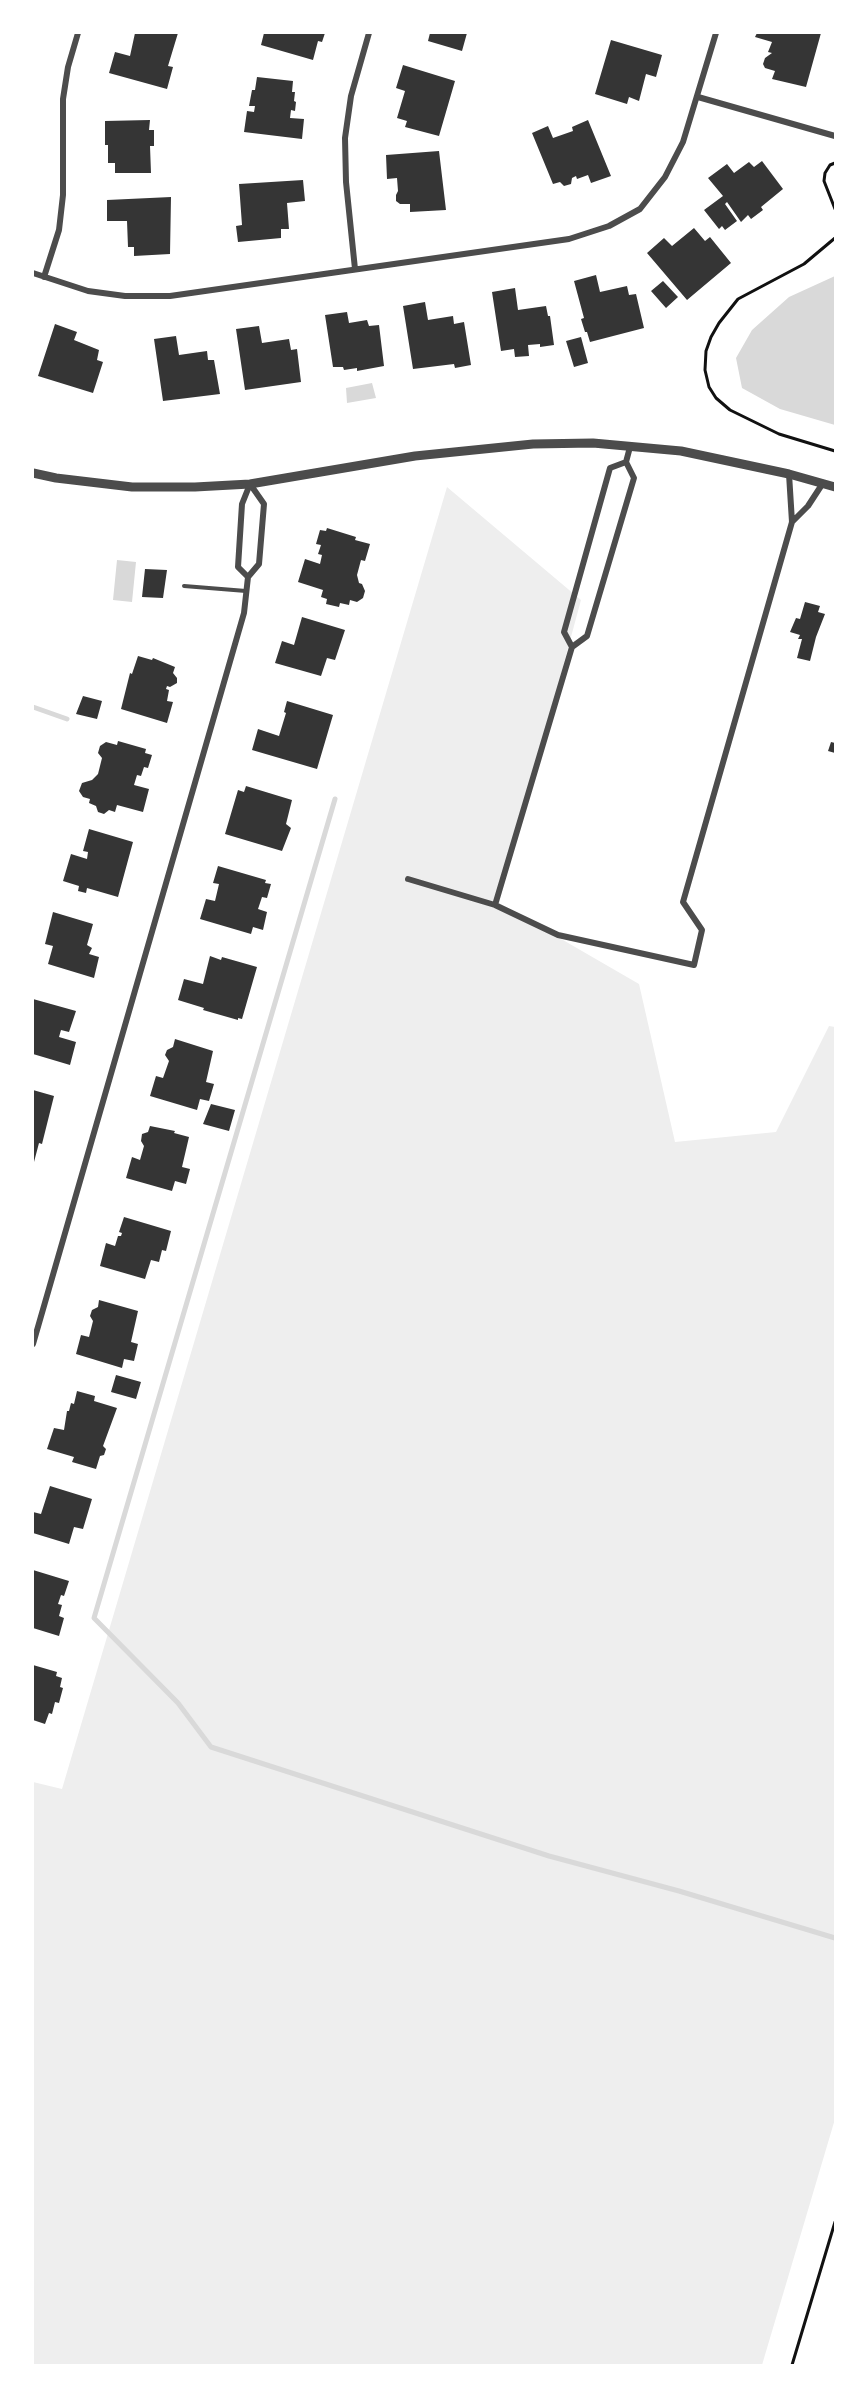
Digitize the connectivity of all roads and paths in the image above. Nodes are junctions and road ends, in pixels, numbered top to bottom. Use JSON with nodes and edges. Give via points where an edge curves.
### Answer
{"nodes":[{"id":1,"x":78,"y":33,"type":"edge"},
{"id":2,"x":369,"y":33,"type":"edge"},
{"id":3,"x":716,"y":33,"type":"edge"},
{"id":4,"x":698,"y":97,"type":"junction"},
{"id":5,"x":835,"y":136,"type":"edge"},
{"id":6,"x":835,"y":163,"type":"edge"},
{"id":7,"x":835,"y":209,"type":"edge"},
{"id":8,"x":835,"y":238,"type":"edge"},
{"id":9,"x":355,"y":269,"type":"junction"},
{"id":10,"x":33,"y":273,"type":"edge"},
{"id":11,"x":44,"y":277,"type":"junction"},
{"id":12,"x":630,"y":447,"type":"junction"},
{"id":13,"x":835,"y":451,"type":"edge"},
{"id":14,"x":626,"y":462,"type":"junction"},
{"id":15,"x":33,"y":473,"type":"edge"},
{"id":16,"x":789,"y":474,"type":"junction"},
{"id":17,"x":823,"y":483,"type":"junction"},
{"id":18,"x":250,"y":484,"type":"junction"},
{"id":19,"x":835,"y":487,"type":"edge"},
{"id":20,"x":792,"y":522,"type":"junction"},
{"id":21,"x":248,"y":576,"type":"junction"},
{"id":22,"x":184,"y":586,"type":"dead end"},
{"id":23,"x":246,"y":591,"type":"junction"},
{"id":24,"x":572,"y":647,"type":"junction"},
{"id":25,"x":408,"y":879,"type":"dead end"},
{"id":26,"x":495,"y":905,"type":"junction"},
{"id":27,"x":33,"y":1344,"type":"edge"},
{"id":28,"x":835,"y":2222,"type":"edge"},
{"id":29,"x":792,"y":2365,"type":"edge"}],
"edges":[{"from":1,"to":11,"type":"street","via":[[63,99],[59,230]]},
{"from":2,"to":9,"type":"street","via":[[351,96],[345,138],[345,182]]},
{"from":3,"to":4,"type":"street"},
{"from":4,"to":5,"type":"street"},
{"from":4,"to":9,"type":"street","via":[[683,142],[665,177],[640,209],[609,226],[569,239]]},
{"from":6,"to":7,"type":"path","via":[[825,173],[824,181]]},
{"from":8,"to":13,"type":"path","via":[[804,264],[738,299],[711,337],[705,370],[709,387],[730,410],[779,434]]},
{"from":9,"to":11,"type":"street","via":[[159,296],[88,291]]},
{"from":10,"to":11,"type":"street"},
{"from":12,"to":14,"type":"street"},
{"from":12,"to":16,"type":"street","via":[[681,451]]},
{"from":12,"to":18,"type":"street","via":[[533,444],[415,456]]},
{"from":14,"to":24,"type":"street","via":[[634,478],[631,489],[587,636]]},
{"from":14,"to":24,"type":"street","via":[[610,468],[564,632]]},
{"from":15,"to":18,"type":"street","via":[[132,487]]},
{"from":16,"to":17,"type":"street"},
{"from":16,"to":20,"type":"street"},
{"from":17,"to":19,"type":"street"},
{"from":17,"to":20,"type":"street"},
{"from":18,"to":21,"type":"street","via":[[242,504],[238,567]]},
{"from":18,"to":21,"type":"street","via":[[264,504],[259,564]]},
{"from":20,"to":26,"type":"street","via":[[683,902],[702,930],[694,965],[558,935]]},
{"from":21,"to":23,"type":"street"},
{"from":22,"to":23,"type":"lane"},
{"from":23,"to":27,"type":"street","via":[[244,613]]},
{"from":24,"to":26,"type":"street"},
{"from":25,"to":26,"type":"street"},
{"from":28,"to":29,"type":"path"}]}
